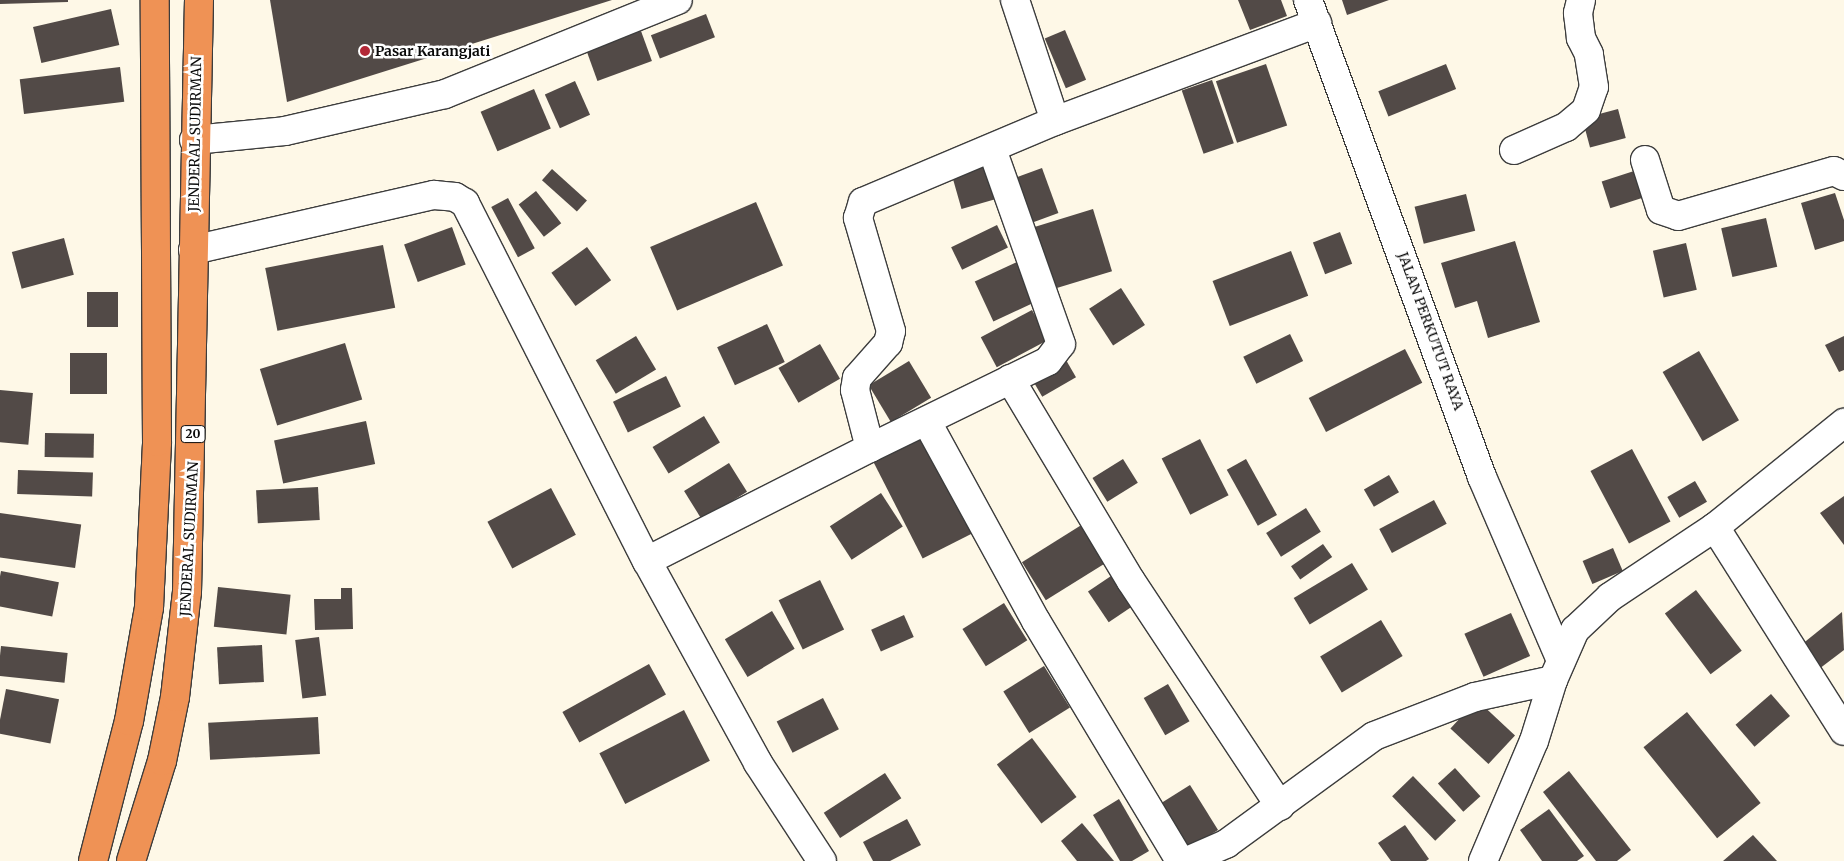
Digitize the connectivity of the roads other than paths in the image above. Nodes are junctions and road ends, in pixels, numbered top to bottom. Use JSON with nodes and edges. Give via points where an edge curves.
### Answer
{"nodes":[{"id":1,"x":155,"y":0,"type":"edge"},
{"id":2,"x":199,"y":0,"type":"edge"},
{"id":3,"x":678,"y":0,"type":"edge"},
{"id":4,"x":1015,"y":0,"type":"edge"},
{"id":5,"x":1581,"y":0,"type":"edge"},
{"id":6,"x":1312,"y":11,"type":"edge"},
{"id":7,"x":1055,"y":121,"type":"junction"},
{"id":8,"x":194,"y":140,"type":"junction"},
{"id":9,"x":992,"y":149,"type":"junction"},
{"id":10,"x":1514,"y":150,"type":"dead end"},
{"id":11,"x":1645,"y":160,"type":"dead end"},
{"id":12,"x":1844,"y":176,"type":"edge"},
{"id":13,"x":193,"y":250,"type":"junction"},
{"id":14,"x":1010,"y":379,"type":"junction"},
{"id":15,"x":927,"y":422,"type":"junction"},
{"id":16,"x":1844,"y":423,"type":"edge"},
{"id":17,"x":870,"y":448,"type":"junction"},
{"id":18,"x":1715,"y":527,"type":"junction"},
{"id":19,"x":647,"y":561,"type":"junction"},
{"id":20,"x":1557,"y":670,"type":"junction"},
{"id":21,"x":1844,"y":731,"type":"edge"},
{"id":22,"x":1280,"y":806,"type":"junction"},
{"id":23,"x":1232,"y":853,"type":"edge"},
{"id":24,"x":93,"y":861,"type":"edge"},
{"id":25,"x":131,"y":861,"type":"edge"},
{"id":26,"x":822,"y":861,"type":"edge"},
{"id":27,"x":1180,"y":861,"type":"edge"},
{"id":28,"x":1187,"y":861,"type":"edge"},
{"id":29,"x":1483,"y":861,"type":"edge"}],
"edges":[{"from":1,"to":24,"type":"highway","via":[[157,442],[149,607],[130,721]]},
{"from":2,"to":8,"type":"highway","name":"JENDERAL SUDIRMAN","number":"20"},
{"from":3,"to":8,"type":"street","via":[[494,77],[419,102],[284,131]]},
{"from":4,"to":7,"type":"street"},
{"from":5,"to":10,"type":"street","via":[[1578,13],[1581,38],[1589,54],[1594,87],[1586,110],[1566,127]]},
{"from":6,"to":7,"type":"street"},
{"from":6,"to":20,"type":"street","name":"JALAN PERKUTUT RAYA","via":[[1482,477]]},
{"from":7,"to":9,"type":"street"},
{"from":8,"to":13,"type":"highway","name":"JENDERAL SUDIRMAN","number":"20"},
{"from":9,"to":14,"type":"street","via":[[1061,340],[1048,360]]},
{"from":9,"to":17,"type":"street","via":[[880,192],[860,208],[864,240],[891,331],[888,343],[857,378],[854,390]]},
{"from":11,"to":12,"type":"street","via":[[1661,210],[1678,216],[1834,171]]},
{"from":13,"to":19,"type":"street","via":[[434,195],[455,197],[465,203]]},
{"from":13,"to":25,"type":"highway","name":"JENDERAL SUDIRMAN","number":"20","via":[[192,482],[183,640],[162,761]]},
{"from":14,"to":15,"type":"street"},
{"from":14,"to":22,"type":"street","via":[[1131,581]]},
{"from":15,"to":17,"type":"street"},
{"from":15,"to":27,"type":"street","via":[[1036,621]]},
{"from":16,"to":18,"type":"street"},
{"from":17,"to":19,"type":"street"},
{"from":18,"to":20,"type":"street","via":[[1590,613],[1575,630]]},
{"from":18,"to":21,"type":"street"},
{"from":19,"to":26,"type":"street","via":[[758,763]]},
{"from":20,"to":22,"type":"street","via":[[1374,736]]},
{"from":20,"to":29,"type":"street","via":[[1534,742]]},
{"from":22,"to":23,"type":"street"},
{"from":23,"to":28,"type":"street"}]}
